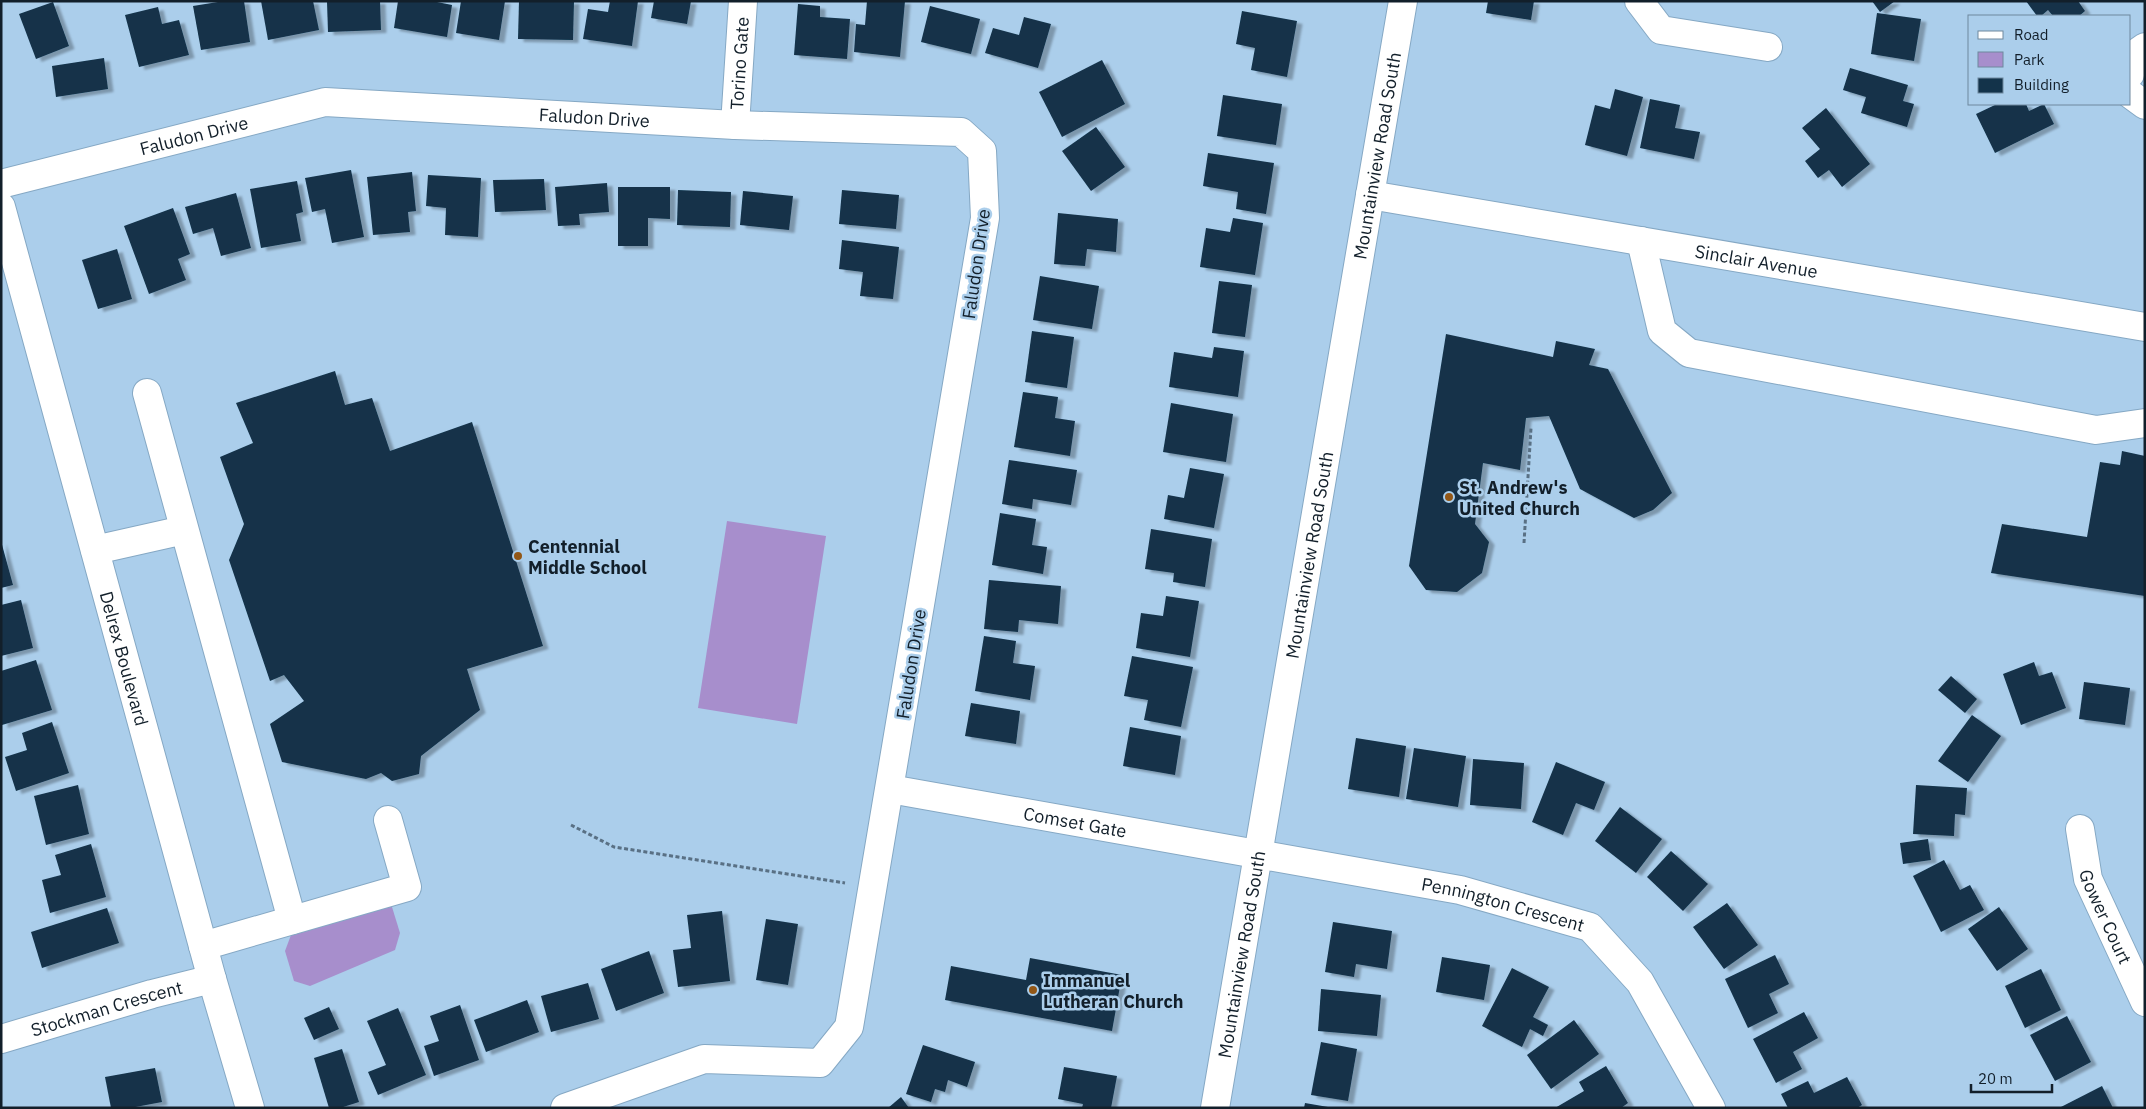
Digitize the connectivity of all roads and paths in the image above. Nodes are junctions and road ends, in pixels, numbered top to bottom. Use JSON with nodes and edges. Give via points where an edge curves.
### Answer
{"nodes":[{"id":1,"x":743,"y":1,"type":"edge"},
{"id":2,"x":1403,"y":1,"type":"edge"},
{"id":3,"x":1639,"y":1,"type":"edge"},
{"id":4,"x":1768,"y":47,"type":"dead end"},
{"id":5,"x":2145,"y":47,"type":"edge"},
{"id":6,"x":2131,"y":70,"type":"edge"},
{"id":7,"x":2131,"y":95,"type":"edge"},
{"id":8,"x":2145,"y":105,"type":"edge"},
{"id":9,"x":735,"y":125,"type":"junction"},
{"id":10,"x":1,"y":184,"type":"edge"},
{"id":11,"x":1370,"y":195,"type":"junction"},
{"id":12,"x":1,"y":207,"type":"edge"},
{"id":13,"x":1642,"y":241,"type":"junction"},
{"id":14,"x":2145,"y":328,"type":"edge"},
{"id":15,"x":147,"y":393,"type":"dead end"},
{"id":16,"x":2145,"y":423,"type":"edge"},
{"id":17,"x":1531,"y":428,"type":"dead end"},
{"id":18,"x":184,"y":530,"type":"junction"},
{"id":19,"x":1524,"y":543,"type":"dead end"},
{"id":20,"x":95,"y":550,"type":"junction"},
{"id":21,"x":890,"y":789,"type":"junction"},
{"id":22,"x":388,"y":820,"type":"dead end"},
{"id":23,"x":571,"y":824,"type":"dead end"},
{"id":24,"x":2080,"y":829,"type":"dead end"},
{"id":25,"x":1258,"y":855,"type":"junction"},
{"id":26,"x":873,"y":887,"type":"junction"},
{"id":27,"x":292,"y":920,"type":"junction"},
{"id":28,"x":203,"y":946,"type":"junction"},
{"id":29,"x":212,"y":979,"type":"junction"},
{"id":30,"x":2145,"y":1002,"type":"edge"},
{"id":31,"x":1,"y":1039,"type":"edge"},
{"id":32,"x":250,"y":1108,"type":"edge"},
{"id":33,"x":565,"y":1108,"type":"edge"},
{"id":34,"x":1215,"y":1108,"type":"edge"},
{"id":35,"x":1712,"y":1108,"type":"edge"}],
"edges":[{"from":1,"to":9,"type":"street","name":"Torino Gate"},
{"from":2,"to":11,"type":"street","name":"Mountainview Road South"},
{"from":3,"to":4,"type":"street","via":[[1661,30]]},
{"from":5,"to":6,"type":"street","via":[[2135,54]]},
{"from":7,"to":8,"type":"street"},
{"from":9,"to":10,"type":"street","name":"Faludon Drive","via":[[325,102]]},
{"from":9,"to":21,"type":"street","name":"Faludon Drive","via":[[961,132],[982,151],[985,218]]},
{"from":11,"to":13,"type":"street","name":"Sinclair Avenue"},
{"from":11,"to":25,"type":"street","name":"Mountainview Road South"},
{"from":12,"to":20,"type":"street","name":"Delrex Boulevard"},
{"from":13,"to":14,"type":"street","name":"Sinclair Avenue"},
{"from":13,"to":16,"type":"street","via":[[1662,331],[1689,353],[2096,430]]},
{"from":15,"to":18,"type":"street"},
{"from":17,"to":19,"type":"path"},
{"from":18,"to":20,"type":"street"},
{"from":18,"to":27,"type":"street"},
{"from":20,"to":28,"type":"street","name":"Delrex Boulevard"},
{"from":21,"to":25,"type":"street","name":"Comset Gate"},
{"from":21,"to":26,"type":"street","name":"Faludon Drive"},
{"from":22,"to":27,"type":"street","via":[[408,887]]},
{"from":23,"to":26,"type":"path","via":[[614,847]]},
{"from":24,"to":30,"type":"street","name":"Gower Court","via":[[2088,879]]},
{"from":25,"to":34,"type":"street","name":"Mountainview Road South"},
{"from":25,"to":35,"type":"street","name":"Pennington Crescent","via":[[1460,890],[1590,927],[1640,982]]},
{"from":26,"to":33,"type":"street","name":"Faludon Drive","via":[[849,1027],[820,1063],[704,1059]]},
{"from":27,"to":28,"type":"street"},
{"from":28,"to":29,"type":"street","name":"Delrex Boulevard"},
{"from":29,"to":31,"type":"street","name":"Stockman Crescent"},
{"from":29,"to":32,"type":"street","name":"Delrex Boulevard"}]}
